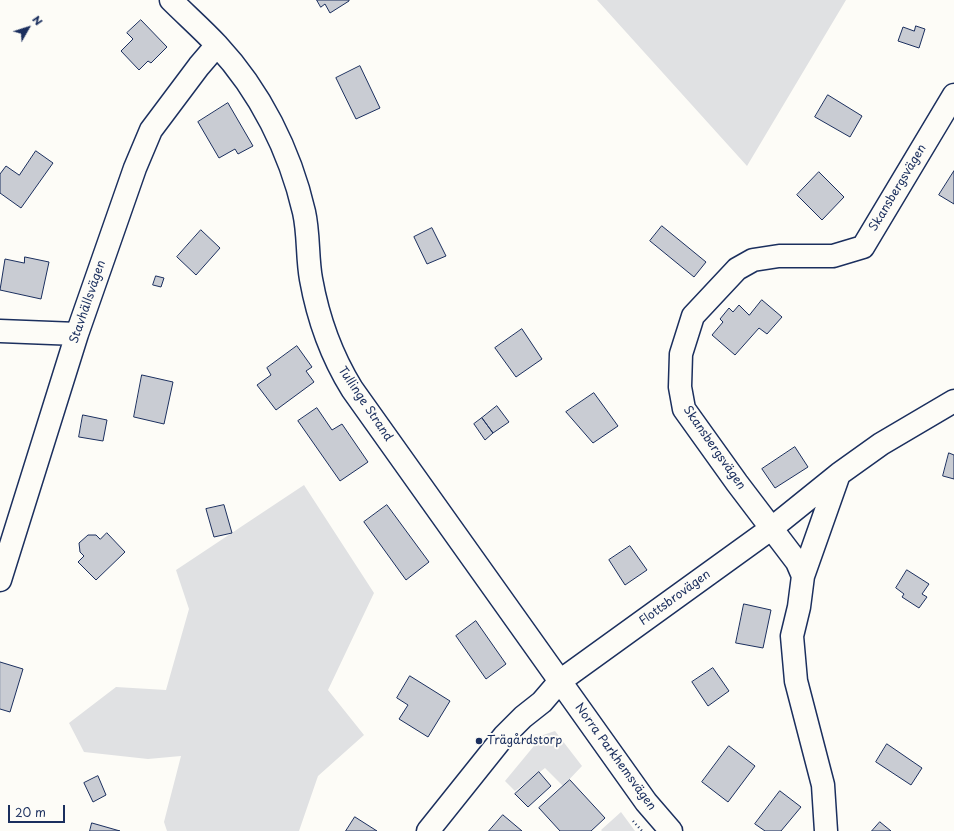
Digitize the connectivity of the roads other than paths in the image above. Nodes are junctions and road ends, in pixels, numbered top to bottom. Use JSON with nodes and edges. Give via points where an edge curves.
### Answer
{"nodes":[{"id":1,"x":171,"y":0,"type":"edge"},
{"id":2,"x":217,"y":45,"type":"junction"},
{"id":3,"x":954,"y":95,"type":"edge"},
{"id":4,"x":0,"y":331,"type":"edge"},
{"id":5,"x":77,"y":334,"type":"junction"},
{"id":6,"x":954,"y":401,"type":"edge"},
{"id":7,"x":839,"y":474,"type":"junction"},
{"id":8,"x":772,"y":528,"type":"junction"},
{"id":9,"x":803,"y":576,"type":"junction"},
{"id":10,"x":0,"y":580,"type":"edge"},
{"id":11,"x":560,"y":681,"type":"junction"},
{"id":12,"x":428,"y":831,"type":"edge"},
{"id":13,"x":671,"y":831,"type":"edge"},
{"id":14,"x":826,"y":831,"type":"edge"}],
"edges":[{"from":1,"to":2,"type":"street","name":"Tullinge Strand"},
{"from":2,"to":5,"type":"street","name":"Stavhällsvägen","via":[[151,130],[135,168]]},
{"from":2,"to":11,"type":"street","name":"Tullinge Strand","via":[[241,74],[265,111],[297,184],[304,214],[311,278],[322,327],[340,370]]},
{"from":3,"to":8,"type":"street","name":"Skansbergsvägen","via":[[863,247],[833,256],[779,256],[753,260],[737,269],[693,316],[681,354],[680,387],[684,409]]},
{"from":4,"to":5,"type":"street"},
{"from":5,"to":10,"type":"street","name":"Stavhällsvägen"},
{"from":6,"to":7,"type":"street","name":"Flottsbrovägen","via":[[881,444]]},
{"from":7,"to":8,"type":"street","name":"Flottsbrovägen"},
{"from":7,"to":9,"type":"street"},
{"from":8,"to":9,"type":"street","name":"Skansbergsvägen","via":[[797,562]]},
{"from":8,"to":11,"type":"street","name":"Flottsbrovägen"},
{"from":9,"to":14,"type":"street","via":[[792,636],[795,674],[823,786]]},
{"from":11,"to":12,"type":"street","name":"Flottsbrovägen","via":[[542,702],[504,736]]},
{"from":11,"to":13,"type":"street","name":"Norra Parkhemsvägen","via":[[646,802]]}]}
